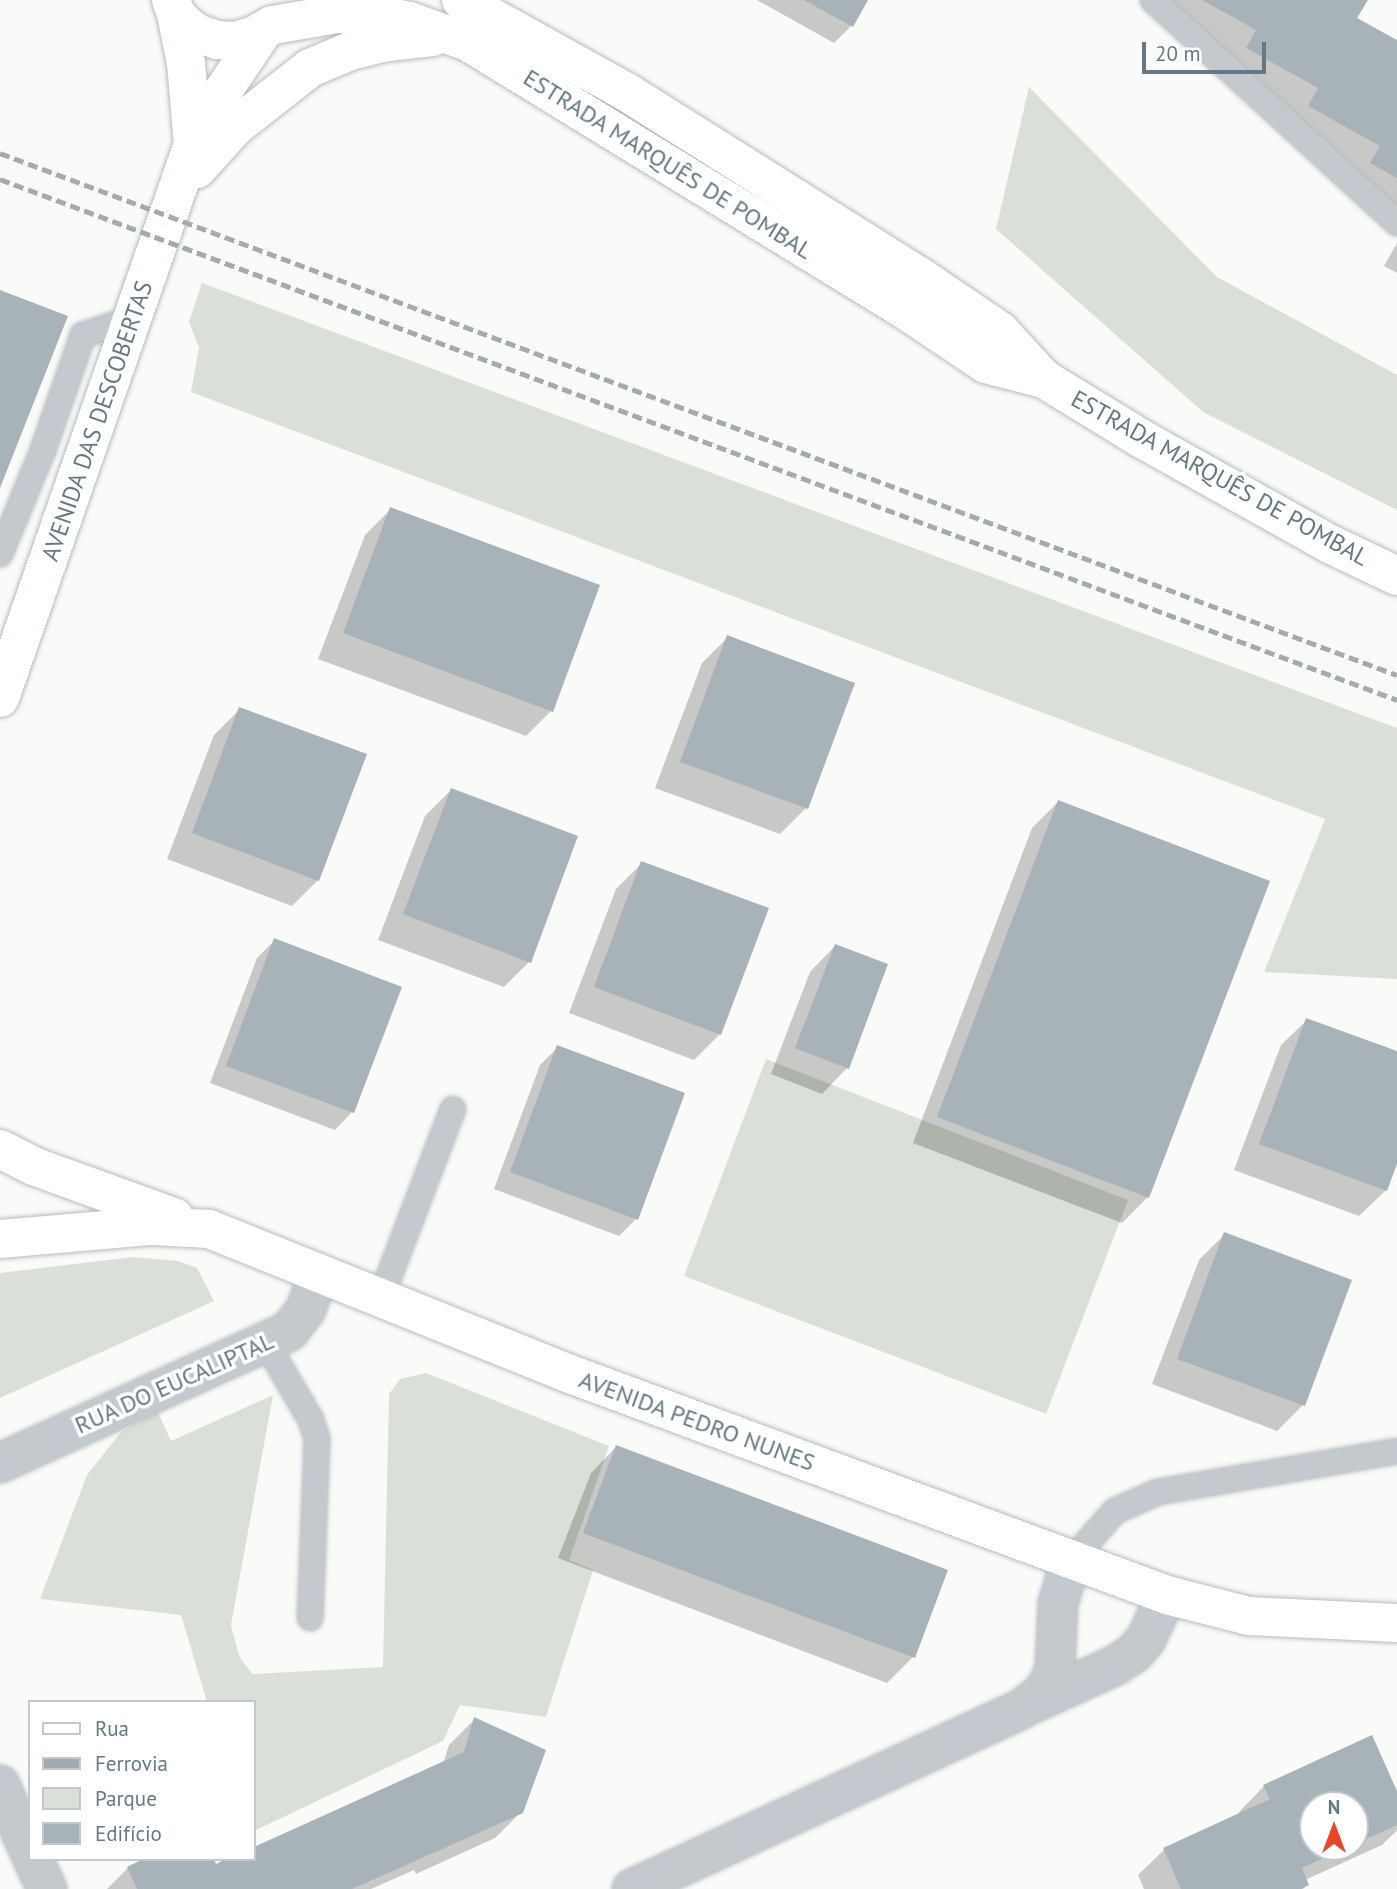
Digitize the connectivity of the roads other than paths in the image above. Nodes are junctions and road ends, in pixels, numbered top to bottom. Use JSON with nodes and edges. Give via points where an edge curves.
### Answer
{"nodes":[{"id":1,"x":461,"y":0,"type":"edge"},
{"id":2,"x":1153,"y":0,"type":"edge"},
{"id":3,"x":172,"y":4,"type":"edge"},
{"id":4,"x":274,"y":18,"type":"edge"},
{"id":5,"x":450,"y":36,"type":"junction"},
{"id":6,"x":193,"y":144,"type":"junction"},
{"id":7,"x":179,"y":188,"type":"junction"},
{"id":8,"x":1397,"y":223,"type":"edge"},
{"id":9,"x":134,"y":318,"type":"junction"},
{"id":10,"x":1044,"y":379,"type":"junction"},
{"id":11,"x":0,"y":554,"type":"edge"},
{"id":12,"x":1397,"y":576,"type":"edge"},
{"id":13,"x":0,"y":698,"type":"edge"},
{"id":14,"x":453,"y":1109,"type":"dead end"},
{"id":15,"x":0,"y":1149,"type":"edge"},
{"id":16,"x":209,"y":1229,"type":"junction"},
{"id":17,"x":0,"y":1239,"type":"edge"},
{"id":18,"x":319,"y":1273,"type":"junction"},
{"id":19,"x":380,"y":1300,"type":"junction"},
{"id":20,"x":266,"y":1343,"type":"junction"},
{"id":21,"x":1397,"y":1451,"type":"edge"},
{"id":22,"x":0,"y":1463,"type":"edge"},
{"id":23,"x":1071,"y":1561,"type":"junction"},
{"id":24,"x":1167,"y":1595,"type":"junction"},
{"id":25,"x":310,"y":1618,"type":"dead end"},
{"id":26,"x":1397,"y":1623,"type":"edge"},
{"id":27,"x":1023,"y":1708,"type":"junction"},
{"id":28,"x":0,"y":1785,"type":"edge"},
{"id":29,"x":28,"y":1848,"type":"edge"},
{"id":30,"x":34,"y":1861,"type":"edge"},
{"id":31,"x":47,"y":1889,"type":"edge"},
{"id":32,"x":632,"y":1889,"type":"edge"}],
"edges":[{"from":1,"to":10,"type":"street","name":"ESTRADA MARQUÊS DE POMBAL","via":[[628,93],[919,276],[1000,331]]},
{"from":2,"to":8,"type":"lane"},
{"from":3,"to":4,"type":"street","name":"ESTRADA MARQUÊS DE POMBAL","via":[[199,34],[217,40],[235,41]]},
{"from":3,"to":6,"type":"street","name":"AVENIDA DAS DESCOBERTAS","via":[[186,63]]},
{"from":4,"to":5,"type":"street","name":"ESTRADA MARQUÊS DE POMBAL","via":[[376,14],[409,20]]},
{"from":4,"to":6,"type":"street","name":"AVENIDA DAS DESCOBERTAS"},
{"from":5,"to":7,"type":"street","via":[[381,43],[310,68],[236,126]]},
{"from":5,"to":10,"type":"street","name":"ESTRADA MARQUÊS DE POMBAL","via":[[468,42],[600,122],[986,364]]},
{"from":6,"to":7,"type":"street","name":"AVENIDA DAS DESCOBERTAS"},
{"from":7,"to":9,"type":"street","name":"AVENIDA DAS DESCOBERTAS"},
{"from":9,"to":11,"type":"lane","via":[[83,335]]},
{"from":9,"to":13,"type":"street","name":"AVENIDA DAS DESCOBERTAS"},
{"from":10,"to":12,"type":"street","name":"ESTRADA MARQUÊS DE POMBAL","via":[[1332,545]]},
{"from":14,"to":19,"type":"lane"},
{"from":15,"to":16,"type":"street","via":[[33,1166]]},
{"from":16,"to":17,"type":"street","name":"AVENIDA PEDRO NUNES","via":[[152,1226]]},
{"from":16,"to":18,"type":"street","name":"AVENIDA PEDRO NUNES"},
{"from":18,"to":19,"type":"street","name":"AVENIDA PEDRO NUNES"},
{"from":18,"to":20,"type":"street","name":"RUA DO EUCALIPTAL","via":[[300,1321]]},
{"from":19,"to":23,"type":"street","name":"AVENIDA PEDRO NUNES"},
{"from":20,"to":22,"type":"street","name":"RUA DO EUCALIPTAL"},
{"from":20,"to":25,"type":"lane","via":[[311,1420],[317,1439]]},
{"from":21,"to":23,"type":"lane","via":[[1158,1492],[1115,1511]]},
{"from":23,"to":24,"type":"street","name":"AVENIDA PEDRO NUNES"},
{"from":23,"to":27,"type":"street","via":[[1058,1603],[1055,1667],[1042,1693]]},
{"from":24,"to":26,"type":"street","name":"AVENIDA PEDRO NUNES","via":[[1249,1616]]},
{"from":24,"to":27,"type":"street","via":[[1146,1639],[1134,1653]]},
{"from":27,"to":32,"type":"street"},
{"from":28,"to":29,"type":"street"},
{"from":30,"to":31,"type":"street"}]}
